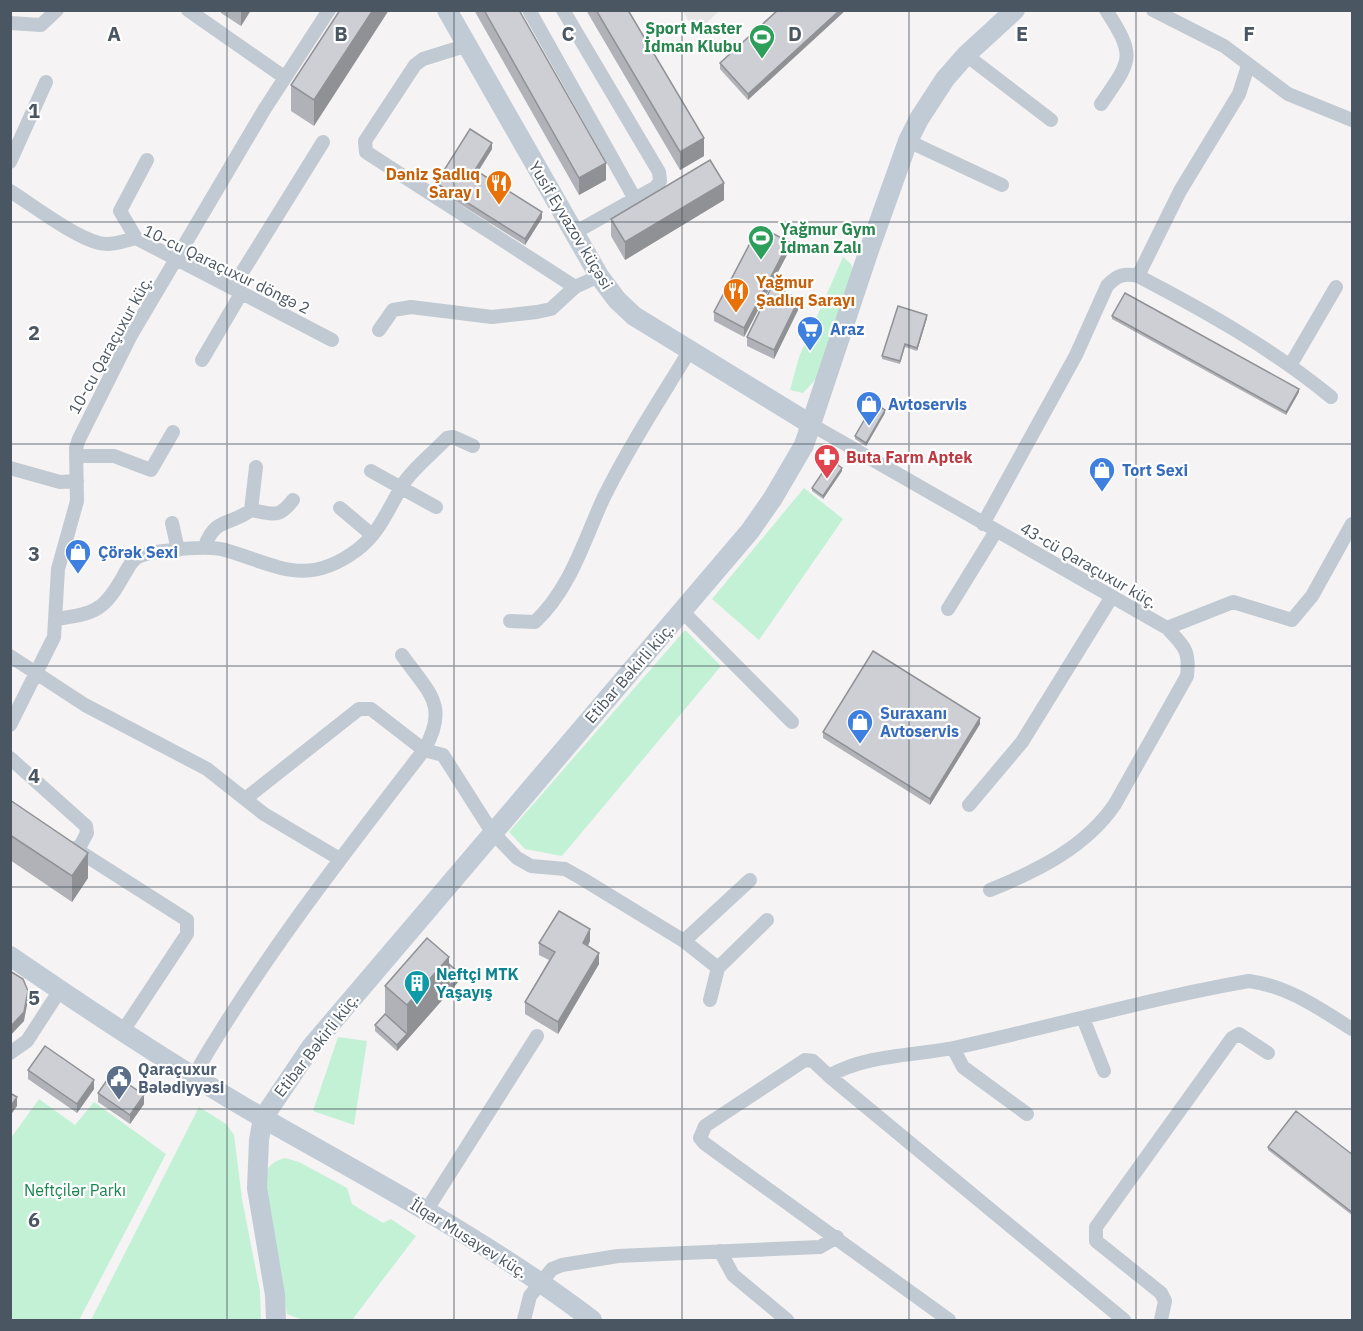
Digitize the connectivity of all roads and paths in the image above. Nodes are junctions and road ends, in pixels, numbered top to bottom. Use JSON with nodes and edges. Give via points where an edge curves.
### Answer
{"nodes":[{"id":1,"x":57,"y":10,"type":"edge"},
{"id":2,"x":329,"y":10,"type":"edge"},
{"id":3,"x":447,"y":10,"type":"edge"},
{"id":4,"x":529,"y":10,"type":"edge"},
{"id":5,"x":563,"y":10,"type":"edge"},
{"id":6,"x":1015,"y":10,"type":"edge"},
{"id":7,"x":1106,"y":10,"type":"edge"},
{"id":8,"x":1153,"y":10,"type":"edge"},
{"id":9,"x":194,"y":12,"type":"edge"},
{"id":10,"x":10,"y":23,"type":"edge"},
{"id":11,"x":468,"y":45,"type":"junction"},
{"id":12,"x":966,"y":56,"type":"junction"},
{"id":13,"x":1248,"y":66,"type":"junction"},
{"id":14,"x":284,"y":77,"type":"junction"},
{"id":15,"x":46,"y":82,"type":"dead end"},
{"id":16,"x":1101,"y":104,"type":"dead end"},
{"id":17,"x":1051,"y":120,"type":"dead end"},
{"id":18,"x":1353,"y":120,"type":"edge"},
{"id":19,"x":908,"y":141,"type":"junction"},
{"id":20,"x":323,"y":142,"type":"dead end"},
{"id":21,"x":147,"y":160,"type":"dead end"},
{"id":22,"x":10,"y":162,"type":"edge"},
{"id":23,"x":1002,"y":185,"type":"dead end"},
{"id":24,"x":10,"y":191,"type":"edge"},
{"id":25,"x":635,"y":199,"type":"junction"},
{"id":26,"x":574,"y":233,"type":"junction"},
{"id":27,"x":136,"y":238,"type":"junction"},
{"id":28,"x":177,"y":259,"type":"junction"},
{"id":29,"x":599,"y":276,"type":"junction"},
{"id":30,"x":1138,"y":276,"type":"junction"},
{"id":31,"x":575,"y":287,"type":"junction"},
{"id":32,"x":1336,"y":287,"type":"dead end"},
{"id":33,"x":238,"y":290,"type":"junction"},
{"id":34,"x":379,"y":330,"type":"dead end"},
{"id":35,"x":332,"y":340,"type":"dead end"},
{"id":36,"x":690,"y":350,"type":"junction"},
{"id":37,"x":202,"y":360,"type":"dead end"},
{"id":38,"x":1291,"y":364,"type":"junction"},
{"id":39,"x":1331,"y":397,"type":"dead end"},
{"id":40,"x":812,"y":425,"type":"junction"},
{"id":41,"x":173,"y":432,"type":"dead end"},
{"id":42,"x":473,"y":446,"type":"dead end"},
{"id":43,"x":76,"y":456,"type":"junction"},
{"id":44,"x":256,"y":466,"type":"dead end"},
{"id":45,"x":10,"y":468,"type":"edge"},
{"id":46,"x":371,"y":471,"type":"dead end"},
{"id":47,"x":77,"y":481,"type":"junction"},
{"id":48,"x":400,"y":489,"type":"junction"},
{"id":49,"x":293,"y":500,"type":"dead end"},
{"id":50,"x":436,"y":507,"type":"dead end"},
{"id":51,"x":340,"y":508,"type":"dead end"},
{"id":52,"x":251,"y":510,"type":"junction"},
{"id":53,"x":172,"y":523,"type":"dead end"},
{"id":54,"x":984,"y":524,"type":"junction"},
{"id":55,"x":1353,"y":524,"type":"edge"},
{"id":56,"x":996,"y":531,"type":"junction"},
{"id":57,"x":372,"y":535,"type":"junction"},
{"id":58,"x":205,"y":546,"type":"junction"},
{"id":59,"x":178,"y":550,"type":"junction"},
{"id":60,"x":1110,"y":598,"type":"junction"},
{"id":61,"x":948,"y":609,"type":"dead end"},
{"id":62,"x":682,"y":611,"type":"junction"},
{"id":63,"x":55,"y":619,"type":"junction"},
{"id":64,"x":510,"y":621,"type":"dead end"},
{"id":65,"x":1167,"y":628,"type":"junction"},
{"id":66,"x":402,"y":655,"type":"dead end"},
{"id":67,"x":10,"y":656,"type":"edge"},
{"id":68,"x":38,"y":674,"type":"junction"},
{"id":69,"x":792,"y":722,"type":"dead end"},
{"id":70,"x":10,"y":725,"type":"edge"},
{"id":71,"x":424,"y":750,"type":"junction"},
{"id":72,"x":10,"y":758,"type":"edge"},
{"id":73,"x":245,"y":799,"type":"junction"},
{"id":74,"x":969,"y":805,"type":"dead end"},
{"id":75,"x":492,"y":832,"type":"junction"},
{"id":76,"x":59,"y":839,"type":"edge"},
{"id":77,"x":78,"y":850,"type":"junction"},
{"id":78,"x":338,"y":858,"type":"junction"},
{"id":79,"x":750,"y":880,"type":"dead end"},
{"id":80,"x":990,"y":890,"type":"dead end"},
{"id":81,"x":767,"y":920,"type":"dead end"},
{"id":82,"x":684,"y":941,"type":"junction"},
{"id":83,"x":10,"y":956,"type":"edge"},
{"id":84,"x":718,"y":968,"type":"junction"},
{"id":85,"x":60,"y":990,"type":"junction"},
{"id":86,"x":710,"y":1000,"type":"dead end"},
{"id":87,"x":1083,"y":1018,"type":"junction"},
{"id":88,"x":1353,"y":1029,"type":"edge"},
{"id":89,"x":123,"y":1031,"type":"junction"},
{"id":90,"x":537,"y":1035,"type":"dead end"},
{"id":91,"x":952,"y":1048,"type":"junction"},
{"id":92,"x":10,"y":1053,"type":"edge"},
{"id":93,"x":1268,"y":1053,"type":"dead end"},
{"id":94,"x":1104,"y":1071,"type":"dead end"},
{"id":95,"x":829,"y":1076,"type":"junction"},
{"id":96,"x":193,"y":1077,"type":"junction"},
{"id":97,"x":1027,"y":1114,"type":"dead end"},
{"id":98,"x":263,"y":1118,"type":"junction"},
{"id":99,"x":426,"y":1211,"type":"junction"},
{"id":100,"x":837,"y":1237,"type":"junction"},
{"id":101,"x":720,"y":1251,"type":"junction"},
{"id":102,"x":540,"y":1283,"type":"junction"},
{"id":103,"x":276,"y":1320,"type":"edge"},
{"id":104,"x":524,"y":1320,"type":"edge"},
{"id":105,"x":592,"y":1320,"type":"edge"},
{"id":106,"x":787,"y":1320,"type":"edge"},
{"id":107,"x":949,"y":1320,"type":"edge"},
{"id":108,"x":1124,"y":1320,"type":"edge"},
{"id":109,"x":1161,"y":1320,"type":"edge"}],
"edges":[{"from":1,"to":10,"type":"street","via":[[41,25]]},
{"from":2,"to":14,"type":"street","name":"10-cu Qaraçuxur küç."},
{"from":3,"to":11,"type":"main road","name":"Yusif Eyvazov küçəsi"},
{"from":4,"to":25,"type":"street"},
{"from":5,"to":25,"type":"street","via":[[659,172],[656,187]]},
{"from":6,"to":12,"type":"main road","name":"Etibar Bəkirli küç."},
{"from":7,"to":16,"type":"street","via":[[1121,33],[1128,59]]},
{"from":8,"to":13,"type":"street","via":[[1204,34]]},
{"from":9,"to":14,"type":"street"},
{"from":11,"to":26,"type":"main road","name":"Yusif Eyvazov küçəsi"},
{"from":11,"to":31,"type":"street","via":[[415,65],[363,147]]},
{"from":12,"to":17,"type":"street"},
{"from":12,"to":19,"type":"main road","name":"Etibar Bəkirli küç.","via":[[931,99]]},
{"from":13,"to":18,"type":"street","via":[[1299,100]]},
{"from":13,"to":30,"type":"street","via":[[1239,94],[1180,191]]},
{"from":14,"to":28,"type":"street","name":"10-cu Qaraçuxur küç."},
{"from":15,"to":22,"type":"street"},
{"from":19,"to":23,"type":"street"},
{"from":19,"to":40,"type":"main road","name":"Etibar Bəkirli küç."},
{"from":20,"to":33,"type":"street"},
{"from":21,"to":27,"type":"street","via":[[120,212]]},
{"from":24,"to":27,"type":"street","name":"10-cu Qaraçuxur döngə 2","via":[[99,243]]},
{"from":25,"to":26,"type":"street"},
{"from":26,"to":29,"type":"main road","name":"Yusif Eyvazov küçəsi"},
{"from":27,"to":28,"type":"street","name":"10-cu Qaraçuxur döngə 2"},
{"from":28,"to":33,"type":"street","name":"10-cu Qaraçuxur döngə 2"},
{"from":28,"to":43,"type":"street","name":"10-cu Qaraçuxur küç.","via":[[109,376],[79,439]]},
{"from":29,"to":31,"type":"street"},
{"from":29,"to":36,"type":"main road","name":"Yusif Eyvazov küçəsi","via":[[634,316]]},
{"from":30,"to":38,"type":"street","via":[[1238,330]]},
{"from":30,"to":54,"type":"street","via":[[1126,273],[1107,286],[1076,355]]},
{"from":31,"to":34,"type":"street","via":[[551,309],[512,316],[411,307],[393,310]]},
{"from":32,"to":38,"type":"street"},
{"from":33,"to":35,"type":"street","name":"10-cu Qaraçuxur döngə 2"},
{"from":33,"to":37,"type":"street"},
{"from":36,"to":40,"type":"main road","name":"Yusif Eyvazov küçəsi"},
{"from":36,"to":64,"type":"street","via":[[618,470],[582,553],[556,595],[535,622]]},
{"from":38,"to":39,"type":"street"},
{"from":40,"to":54,"type":"street","name":"43-cü Qaraçuxur küç."},
{"from":40,"to":62,"type":"main road","name":"Etibar Bəkirli küç.","via":[[774,498]]},
{"from":41,"to":43,"type":"street","via":[[151,470],[114,456]]},
{"from":42,"to":48,"type":"street","via":[[447,438]]},
{"from":43,"to":47,"type":"street","name":"10-cu Qaraçuxur küç."},
{"from":44,"to":52,"type":"street"},
{"from":45,"to":47,"type":"street","via":[[60,482]]},
{"from":46,"to":48,"type":"street"},
{"from":47,"to":63,"type":"street","name":"10-cu Qaraçuxur küç.","via":[[74,521],[58,569]]},
{"from":48,"to":50,"type":"street"},
{"from":48,"to":57,"type":"street","via":[[382,525]]},
{"from":49,"to":52,"type":"street","via":[[277,515]]},
{"from":51,"to":57,"type":"street"},
{"from":52,"to":58,"type":"street","via":[[240,518],[220,522]]},
{"from":53,"to":59,"type":"street"},
{"from":54,"to":56,"type":"street","name":"43-cü Qaraçuxur küç."},
{"from":55,"to":65,"type":"street","name":"43-cü Qaraçuxur küç.","via":[[1312,596],[1292,620],[1233,602]]},
{"from":56,"to":60,"type":"street","name":"43-cü Qaraçuxur küç."},
{"from":56,"to":61,"type":"street"},
{"from":57,"to":58,"type":"street","via":[[344,559],[312,572],[280,570]]},
{"from":58,"to":59,"type":"street"},
{"from":59,"to":63,"type":"street","via":[[140,556],[130,564],[99,610],[86,616]]},
{"from":60,"to":65,"type":"street","name":"43-cü Qaraçuxur küç."},
{"from":60,"to":74,"type":"street","via":[[1022,742]]},
{"from":62,"to":69,"type":"street"},
{"from":62,"to":75,"type":"main road","name":"Etibar Bəkirli küç."},
{"from":63,"to":68,"type":"street","name":"10-cu Qaraçuxur küç.","via":[[54,638]]},
{"from":65,"to":80,"type":"street","via":[[1189,657],[1187,676],[1115,804],[1084,840],[1022,877]]},
{"from":66,"to":71,"type":"street","via":[[429,693],[437,714],[435,731]]},
{"from":67,"to":68,"type":"street"},
{"from":68,"to":70,"type":"street","name":"10-cu Qaraçuxur küç."},
{"from":68,"to":73,"type":"street","via":[[85,705],[207,769]]},
{"from":71,"to":73,"type":"street","via":[[365,707]]},
{"from":71,"to":75,"type":"street","via":[[443,755]]},
{"from":71,"to":78,"type":"street"},
{"from":72,"to":77,"type":"street","via":[[86,826],[87,833]]},
{"from":73,"to":78,"type":"street"},
{"from":75,"to":82,"type":"street","via":[[531,866],[565,869]]},
{"from":75,"to":98,"type":"main road","name":"Etibar Bəkirli küç.","via":[[311,1047]]},
{"from":76,"to":77,"type":"street"},
{"from":77,"to":89,"type":"street","via":[[189,924],[187,934]]},
{"from":78,"to":96,"type":"street","via":[[224,1023]]},
{"from":79,"to":82,"type":"street"},
{"from":81,"to":84,"type":"street"},
{"from":82,"to":84,"type":"street"},
{"from":83,"to":85,"type":"main road","name":"İlqar Musayev küç."},
{"from":84,"to":86,"type":"street"},
{"from":85,"to":89,"type":"main road","name":"İlqar Musayev küç."},
{"from":85,"to":92,"type":"street","via":[[27,1041]]},
{"from":87,"to":88,"type":"street","via":[[1249,981],[1267,983],[1295,995]]},
{"from":87,"to":91,"type":"street"},
{"from":87,"to":94,"type":"street"},
{"from":89,"to":96,"type":"main road","name":"İlqar Musayev küç."},
{"from":90,"to":99,"type":"street"},
{"from":91,"to":95,"type":"street","via":[[869,1061]]},
{"from":91,"to":97,"type":"street","via":[[963,1067]]},
{"from":93,"to":109,"type":"street","via":[[1249,1038],[1239,1034],[1232,1038],[1096,1227],[1096,1241],[1161,1293],[1165,1301]]},
{"from":95,"to":100,"type":"street","via":[[813,1061],[805,1060],[705,1126],[700,1138]]},
{"from":95,"to":108,"type":"street"},
{"from":96,"to":98,"type":"main road","name":"İlqar Musayev küç."},
{"from":98,"to":99,"type":"main road","name":"İlqar Musayev küç."},
{"from":98,"to":103,"type":"main road","name":"Etibar Bəkirli küç.","via":[[256,1163],[257,1188]]},
{"from":99,"to":102,"type":"main road","name":"İlqar Musayev küç."},
{"from":100,"to":101,"type":"street","via":[[820,1247]]},
{"from":100,"to":107,"type":"street"},
{"from":101,"to":102,"type":"street","via":[[618,1257],[562,1265],[552,1269]]},
{"from":101,"to":106,"type":"street","via":[[733,1275]]},
{"from":102,"to":104,"type":"street","via":[[530,1296]]},
{"from":102,"to":105,"type":"main road","name":"İlqar Musayev küç."}]}
